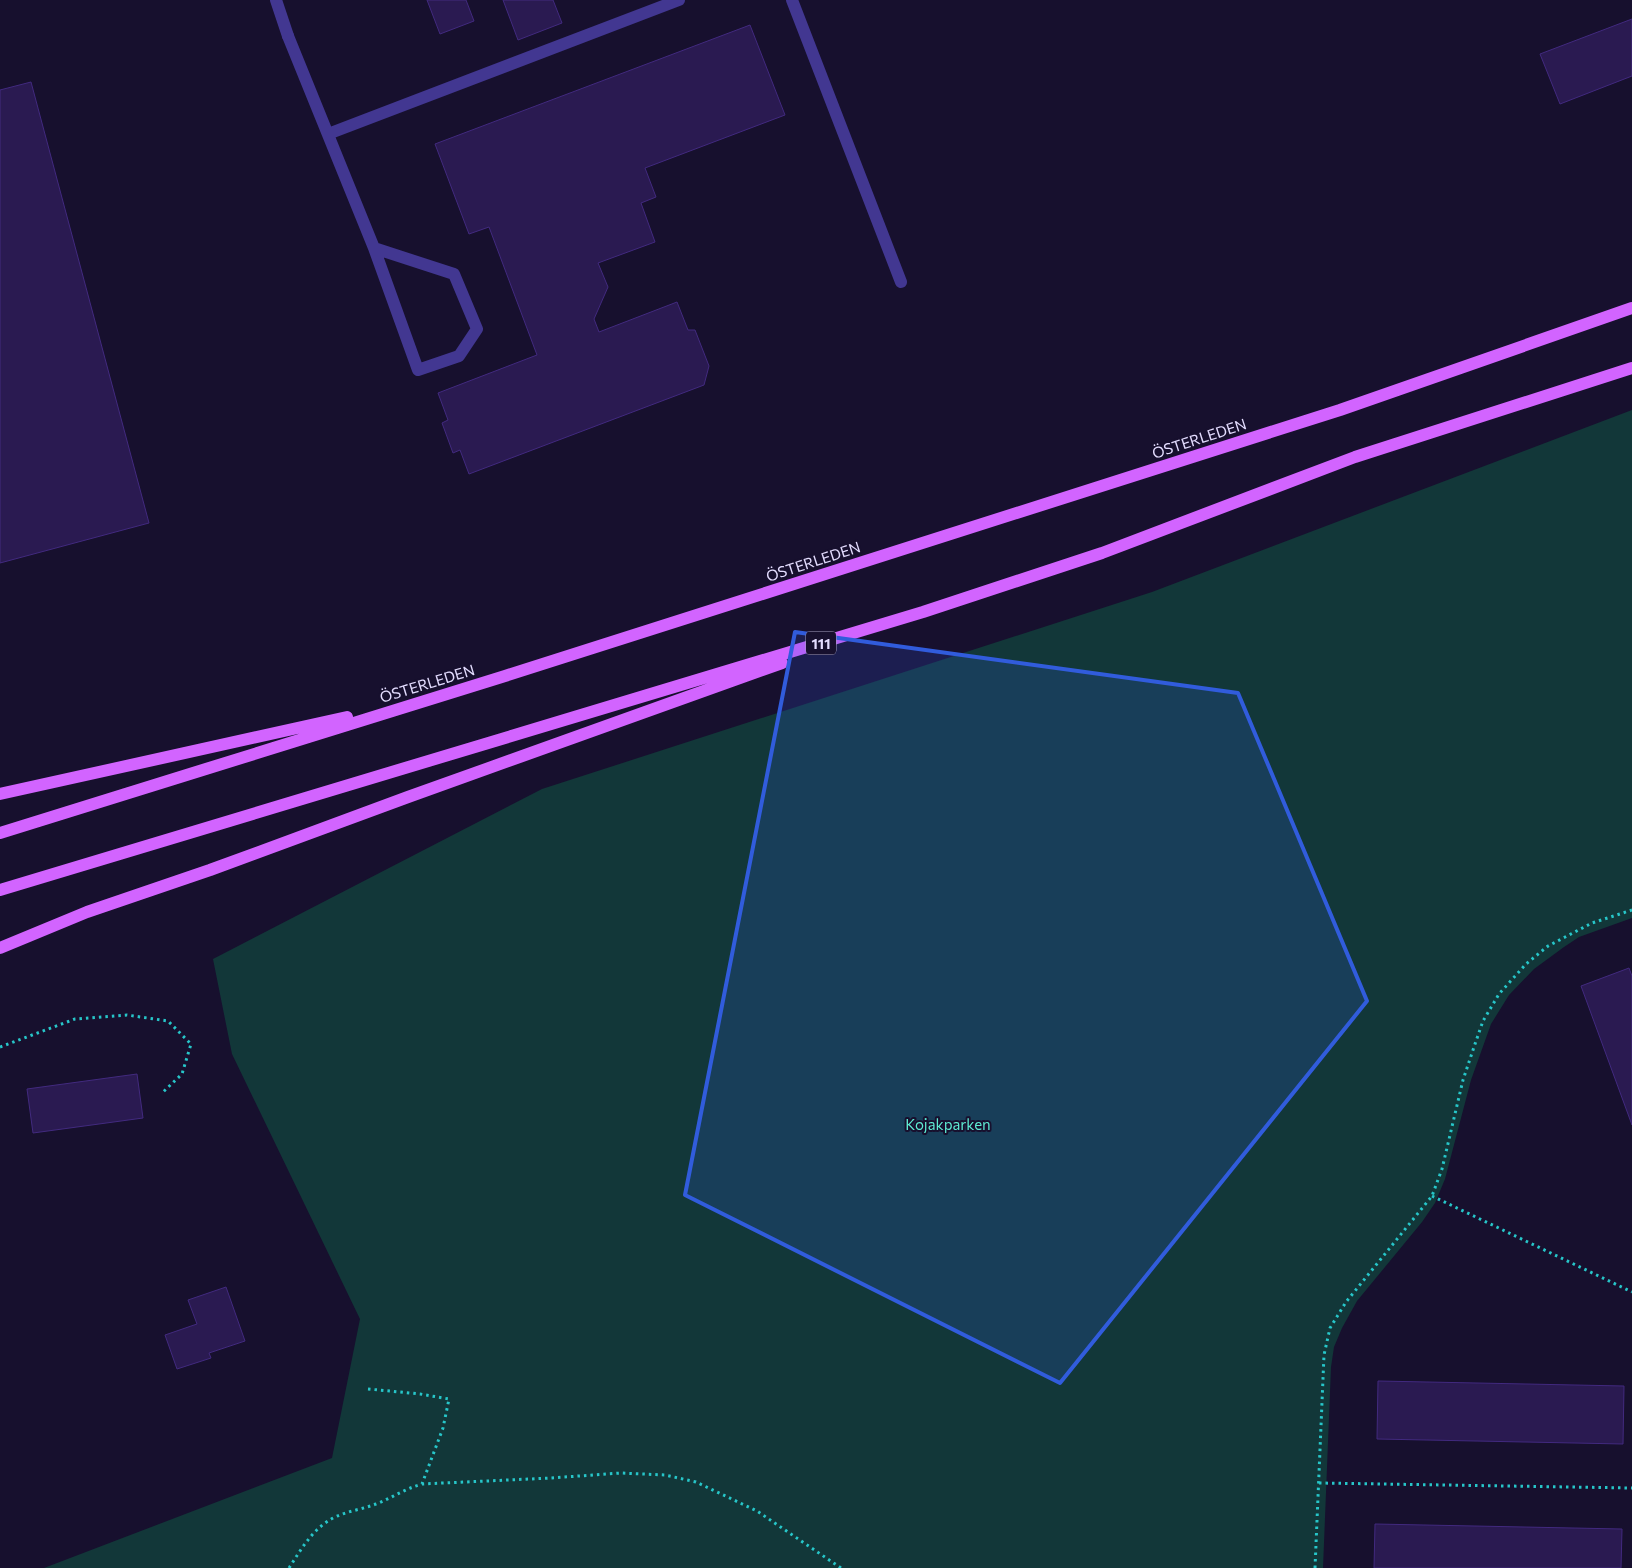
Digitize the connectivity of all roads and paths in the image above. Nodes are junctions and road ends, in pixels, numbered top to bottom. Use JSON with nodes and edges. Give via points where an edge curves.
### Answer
{"nodes":[{"id":1,"x":276,"y":0,"type":"edge"},
{"id":2,"x":679,"y":0,"type":"edge"},
{"id":3,"x":792,"y":0,"type":"edge"},
{"id":4,"x":328,"y":134,"type":"junction"},
{"id":5,"x":374,"y":248,"type":"junction"},
{"id":6,"x":901,"y":282,"type":"dead end"},
{"id":7,"x":1632,"y":308,"type":"edge"},
{"id":8,"x":1632,"y":368,"type":"edge"},
{"id":9,"x":923,"y":612,"type":"junction"},
{"id":10,"x":432,"y":698,"type":"junction"},
{"id":11,"x":0,"y":794,"type":"edge"},
{"id":12,"x":0,"y":833,"type":"edge"},
{"id":13,"x":0,"y":890,"type":"edge"},
{"id":14,"x":1632,"y":910,"type":"edge"},
{"id":15,"x":0,"y":948,"type":"edge"},
{"id":16,"x":0,"y":1047,"type":"edge"},
{"id":17,"x":162,"y":1093,"type":"dead end"},
{"id":18,"x":1432,"y":1196,"type":"junction"},
{"id":19,"x":1632,"y":1292,"type":"edge"},
{"id":20,"x":368,"y":1389,"type":"dead end"},
{"id":21,"x":1319,"y":1483,"type":"junction"},
{"id":22,"x":422,"y":1484,"type":"junction"},
{"id":23,"x":1632,"y":1488,"type":"edge"},
{"id":24,"x":289,"y":1568,"type":"edge"},
{"id":25,"x":841,"y":1568,"type":"edge"},
{"id":26,"x":1314,"y":1568,"type":"edge"}],
"edges":[{"from":1,"to":4,"type":"street"},
{"from":2,"to":4,"type":"street"},
{"from":3,"to":6,"type":"street"},
{"from":4,"to":5,"type":"street"},
{"from":5,"to":5,"type":"street","via":[[454,274],[477,329],[459,356],[418,370]]},
{"from":7,"to":10,"type":"main road","name":"ÖSTERLEDEN","via":[[1340,410]]},
{"from":8,"to":9,"type":"main road","number":"111","via":[[1355,457],[1102,553]]},
{"from":9,"to":13,"type":"main road","number":"111"},
{"from":9,"to":15,"type":"main road","via":[[87,912]]},
{"from":10,"to":11,"type":"main road"},
{"from":10,"to":12,"type":"main road","name":"ÖSTERLEDEN"},
{"from":14,"to":18,"type":"path","via":[[1592,923],[1548,946],[1526,964],[1499,994],[1483,1021],[1475,1044]]},
{"from":16,"to":17,"type":"path","via":[[75,1019],[127,1015],[168,1021],[191,1044],[182,1074]]},
{"from":18,"to":19,"type":"path"},
{"from":18,"to":21,"type":"path","via":[[1346,1302],[1330,1328],[1324,1355]]},
{"from":20,"to":22,"type":"path","via":[[449,1399],[443,1428]]},
{"from":21,"to":23,"type":"path"},
{"from":21,"to":26,"type":"path"},
{"from":22,"to":24,"type":"path","via":[[320,1526]]},
{"from":22,"to":25,"type":"path","via":[[621,1472],[665,1475],[696,1482],[757,1511]]}]}
